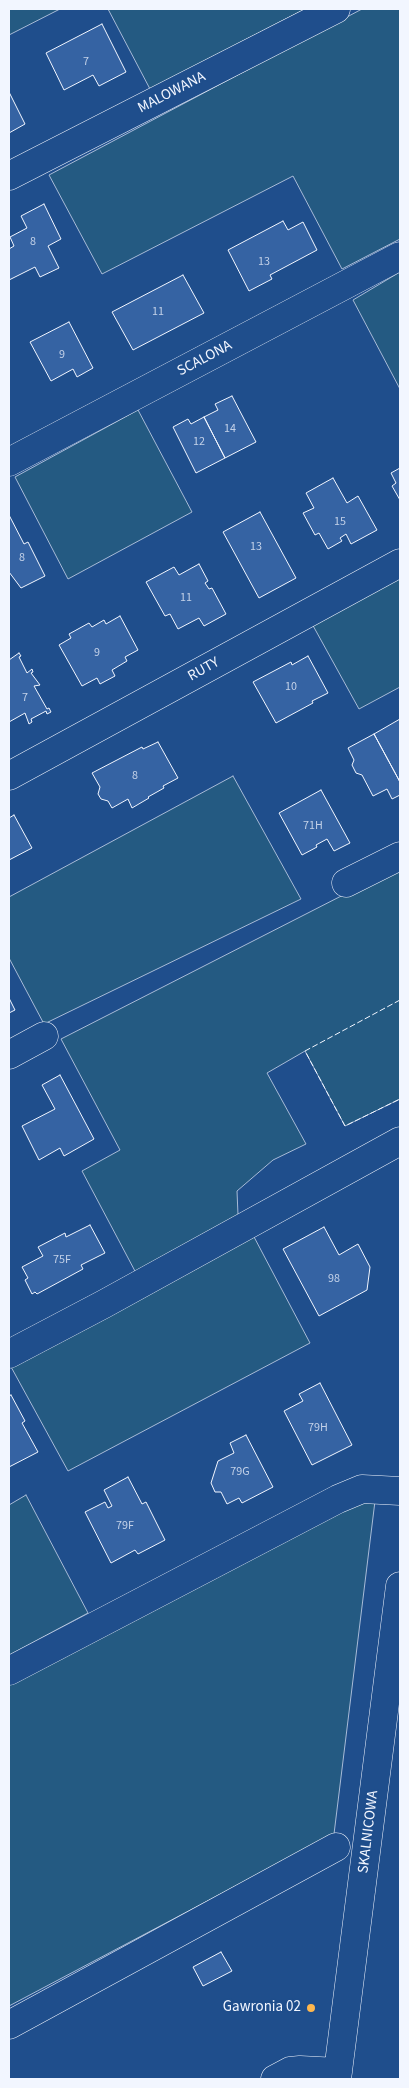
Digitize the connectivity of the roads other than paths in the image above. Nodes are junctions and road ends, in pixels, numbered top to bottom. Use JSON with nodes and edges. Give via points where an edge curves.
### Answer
{"nodes":[{"id":1,"x":336,"y":9,"type":"edge"},
{"id":2,"x":9,"y":176,"type":"edge"},
{"id":3,"x":400,"y":256,"type":"edge"},
{"id":4,"x":9,"y":462,"type":"edge"},
{"id":5,"x":400,"y":563,"type":"edge"},
{"id":6,"x":9,"y":776,"type":"edge"},
{"id":7,"x":400,"y":856,"type":"edge"},
{"id":8,"x":346,"y":883,"type":"dead end"},
{"id":9,"x":44,"y":1036,"type":"dead end"},
{"id":10,"x":9,"y":1055,"type":"edge"},
{"id":11,"x":400,"y":1141,"type":"edge"},
{"id":12,"x":9,"y":1354,"type":"edge"},
{"id":13,"x":400,"y":1491,"type":"edge"},
{"id":14,"x":400,"y":1586,"type":"edge"},
{"id":15,"x":9,"y":1671,"type":"edge"},
{"id":16,"x":336,"y":1847,"type":"dead end"},
{"id":17,"x":9,"y":2025,"type":"edge"},
{"id":18,"x":338,"y":2075,"type":"edge"},
{"id":19,"x":275,"y":2079,"type":"edge"}],
"edges":[{"from":1,"to":2,"type":"street","name":"MALOWANA"},
{"from":3,"to":4,"type":"street","name":"SCALONA"},
{"from":5,"to":6,"type":"street","name":"RUTY"},
{"from":7,"to":8,"type":"street"},
{"from":9,"to":10,"type":"street"},
{"from":11,"to":12,"type":"street"},
{"from":13,"to":15,"type":"street","via":[[362,1489],[338,1499]]},
{"from":14,"to":18,"type":"street","name":"SKALNICOWA"},
{"from":16,"to":17,"type":"street"},
{"from":18,"to":19,"type":"street","via":[[295,2070]]}]}
